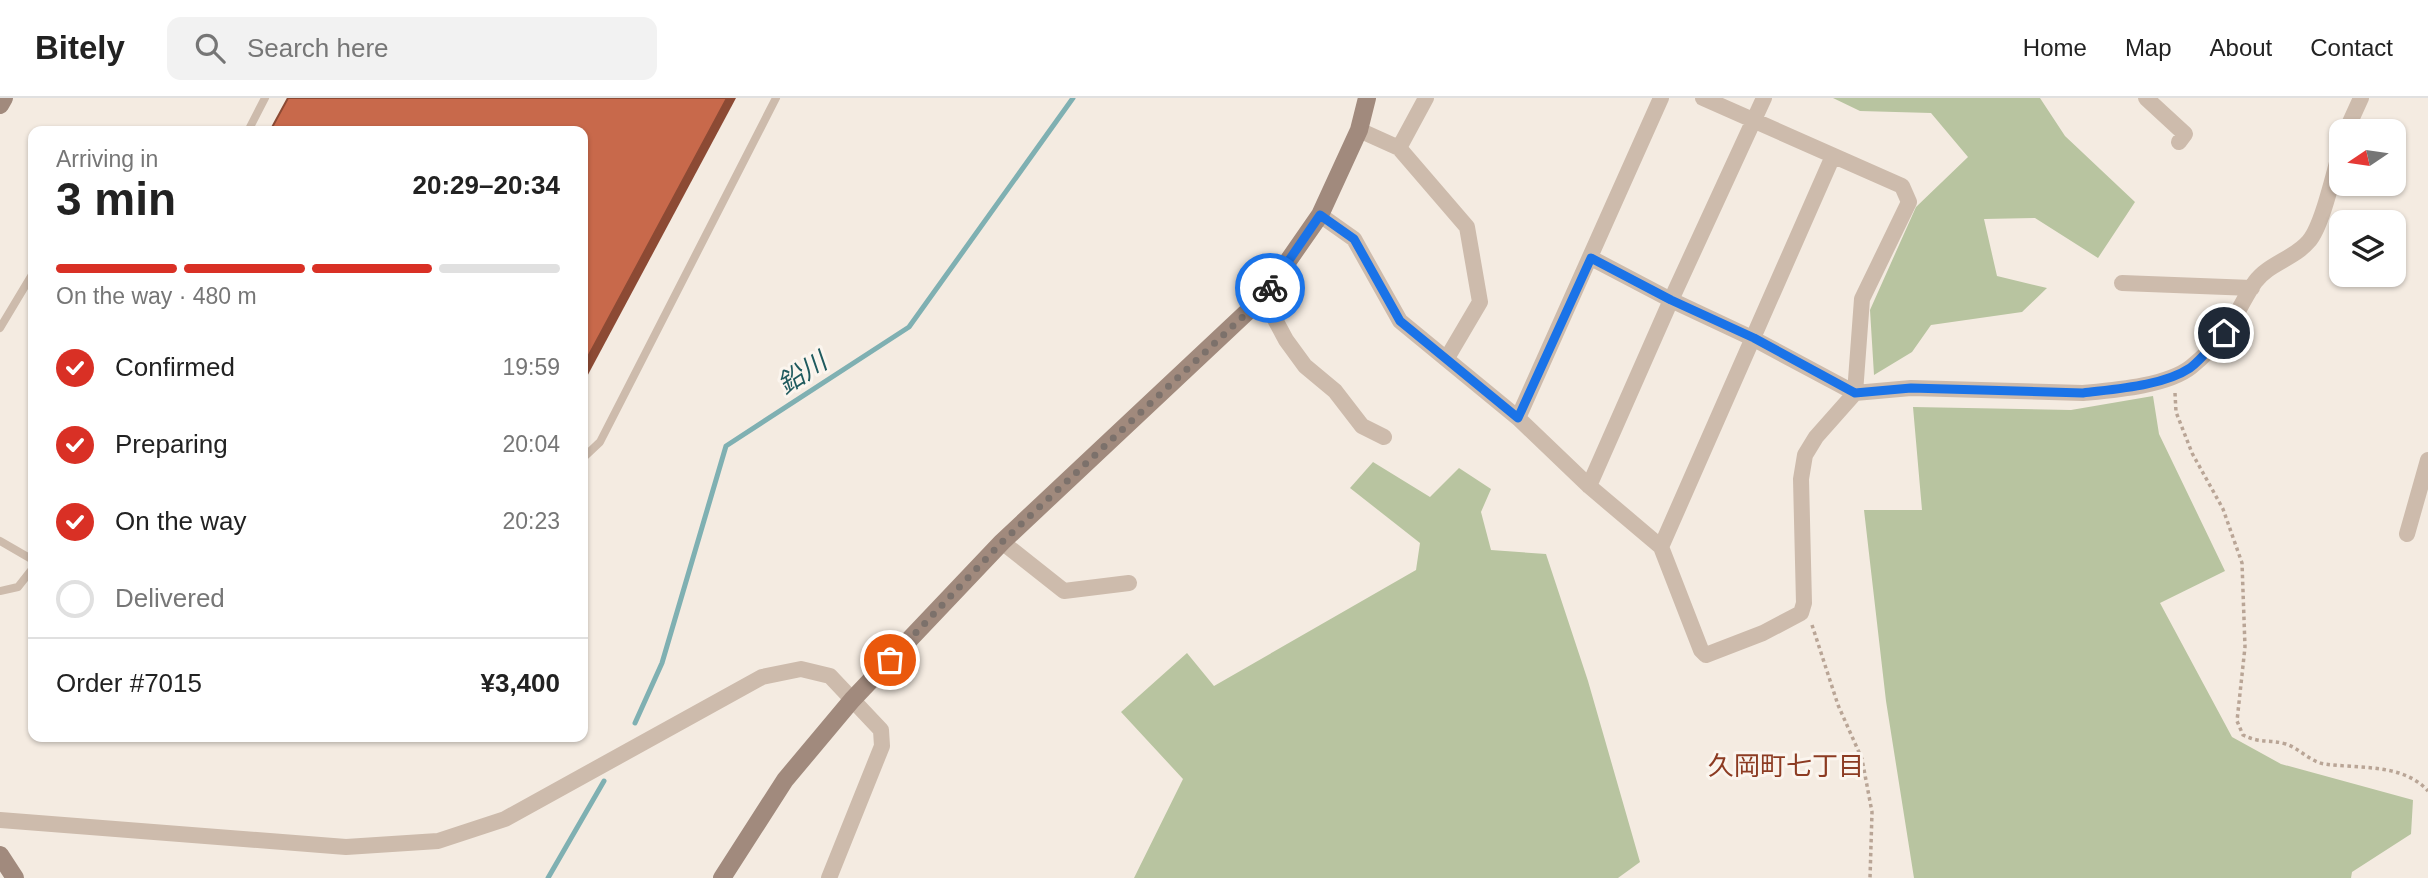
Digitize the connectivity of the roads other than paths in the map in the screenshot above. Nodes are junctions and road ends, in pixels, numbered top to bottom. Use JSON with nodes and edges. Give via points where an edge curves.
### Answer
{"nodes":[{"id":1,"x":4,"y":98,"type":"edge"},
{"id":2,"x":265,"y":98,"type":"edge"},
{"id":3,"x":776,"y":98,"type":"edge"},
{"id":4,"x":1367,"y":98,"type":"edge"},
{"id":5,"x":1426,"y":98,"type":"edge"},
{"id":6,"x":1661,"y":98,"type":"edge"},
{"id":7,"x":1703,"y":98,"type":"edge"},
{"id":8,"x":1764,"y":98,"type":"edge"},
{"id":9,"x":2146,"y":98,"type":"edge"},
{"id":10,"x":2361,"y":98,"type":"edge"},
{"id":11,"x":0,"y":105,"type":"edge"},
{"id":12,"x":2351,"y":119,"type":"edge"},
{"id":13,"x":1753,"y":120,"type":"junction"},
{"id":14,"x":251,"y":126,"type":"edge"},
{"id":15,"x":1359,"y":130,"type":"junction"},
{"id":16,"x":2179,"y":142,"type":"dead end"},
{"id":17,"x":1399,"y":148,"type":"junction"},
{"id":18,"x":1833,"y":156,"type":"junction"},
{"id":19,"x":2329,"y":188,"type":"edge"},
{"id":20,"x":1320,"y":215,"type":"junction"},
{"id":21,"x":1591,"y":258,"type":"junction"},
{"id":22,"x":28,"y":281,"type":"edge"},
{"id":23,"x":2122,"y":283,"type":"dead end"},
{"id":24,"x":2252,"y":288,"type":"junction"},
{"id":25,"x":1263,"y":298,"type":"junction"},
{"id":26,"x":1671,"y":300,"type":"junction"},
{"id":27,"x":0,"y":328,"type":"edge"},
{"id":28,"x":1754,"y":338,"type":"junction"},
{"id":29,"x":1447,"y":358,"type":"junction"},
{"id":30,"x":1855,"y":393,"type":"junction"},
{"id":31,"x":1518,"y":418,"type":"junction"},
{"id":32,"x":1384,"y":437,"type":"dead end"},
{"id":33,"x":588,"y":453,"type":"edge"},
{"id":34,"x":2428,"y":460,"type":"edge"},
{"id":35,"x":1589,"y":486,"type":"junction"},
{"id":36,"x":2407,"y":534,"type":"dead end"},
{"id":37,"x":0,"y":541,"type":"edge"},
{"id":38,"x":1002,"y":542,"type":"junction"},
{"id":39,"x":1661,"y":547,"type":"junction"},
{"id":40,"x":28,"y":557,"type":"edge"},
{"id":41,"x":28,"y":574,"type":"edge"},
{"id":42,"x":1129,"y":583,"type":"dead end"},
{"id":43,"x":0,"y":591,"type":"edge"},
{"id":44,"x":852,"y":700,"type":"junction"},
{"id":45,"x":0,"y":820,"type":"edge"},
{"id":46,"x":0,"y":856,"type":"edge"},
{"id":47,"x":15,"y":878,"type":"edge"},
{"id":48,"x":722,"y":878,"type":"edge"},
{"id":49,"x":829,"y":878,"type":"edge"}],
"edges":[{"from":1,"to":11,"type":"street"},
{"from":2,"to":14,"type":"lane"},
{"from":3,"to":33,"type":"lane","via":[[600,442]]},
{"from":4,"to":15,"type":"street"},
{"from":5,"to":17,"type":"street"},
{"from":6,"to":21,"type":"street"},
{"from":7,"to":13,"type":"street"},
{"from":8,"to":13,"type":"street"},
{"from":9,"to":16,"type":"street","via":[[2185,134]]},
{"from":10,"to":12,"type":"street"},
{"from":13,"to":18,"type":"street"},
{"from":13,"to":26,"type":"street"},
{"from":15,"to":17,"type":"street"},
{"from":15,"to":20,"type":"street"},
{"from":17,"to":29,"type":"street","via":[[1467,227],[1480,302]]},
{"from":18,"to":28,"type":"street"},
{"from":18,"to":30,"type":"street","via":[[1902,186],[1909,202],[1863,299]]},
{"from":19,"to":24,"type":"street","via":[[2311,239],[2295,254],[2267,268]]},
{"from":20,"to":25,"type":"street"},
{"from":20,"to":29,"type":"street","via":[[1354,239],[1400,321]]},
{"from":21,"to":26,"type":"street"},
{"from":21,"to":31,"type":"street"},
{"from":22,"to":27,"type":"lane"},
{"from":23,"to":24,"type":"street"},
{"from":24,"to":30,"type":"street","via":[[2224,333],[2192,367],[2174,377],[2083,393],[1911,388]]},
{"from":25,"to":32,"type":"street","via":[[1305,366],[1335,391],[1362,426]]},
{"from":25,"to":38,"type":"street"},
{"from":26,"to":28,"type":"street"},
{"from":26,"to":35,"type":"street"},
{"from":28,"to":30,"type":"street"},
{"from":28,"to":39,"type":"street"},
{"from":29,"to":31,"type":"street"},
{"from":30,"to":39,"type":"street","via":[[1805,455],[1801,613],[1763,634],[1706,655]]},
{"from":31,"to":35,"type":"street"},
{"from":34,"to":36,"type":"street"},
{"from":35,"to":39,"type":"street"},
{"from":37,"to":40,"type":"lane"},
{"from":38,"to":42,"type":"street","via":[[1064,591]]},
{"from":38,"to":44,"type":"street"},
{"from":41,"to":43,"type":"lane","via":[[18,587]]},
{"from":44,"to":45,"type":"street","via":[[830,676],[801,668],[762,677],[505,819],[438,841],[346,847]]},
{"from":44,"to":48,"type":"street","via":[[785,780]]},
{"from":44,"to":49,"type":"street","via":[[881,730],[882,746]]},
{"from":46,"to":47,"type":"street"}]}
